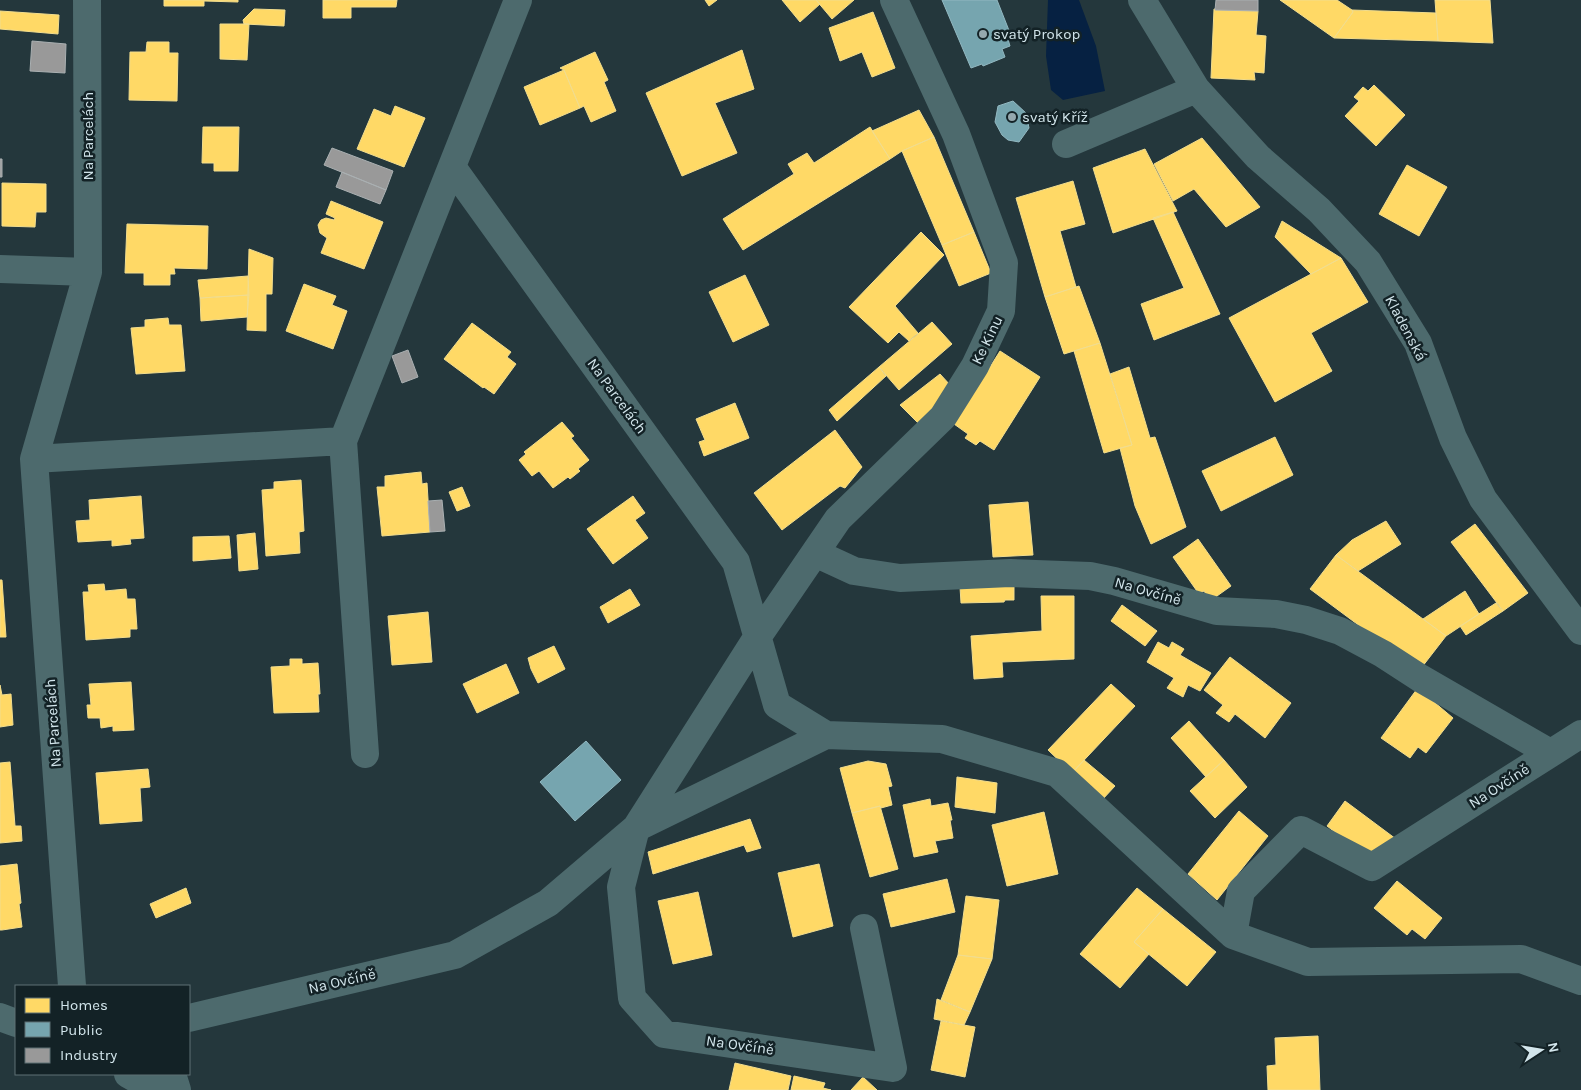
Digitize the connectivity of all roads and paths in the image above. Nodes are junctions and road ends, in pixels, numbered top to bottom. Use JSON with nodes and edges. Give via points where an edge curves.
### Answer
{"nodes":[{"id":1,"x":87,"y":0,"type":"edge"},
{"id":2,"x":518,"y":0,"type":"edge"},
{"id":3,"x":894,"y":0,"type":"edge"},
{"id":4,"x":1142,"y":0,"type":"edge"},
{"id":5,"x":1196,"y":89,"type":"junction"},
{"id":6,"x":1066,"y":144,"type":"dead end"},
{"id":7,"x":452,"y":167,"type":"junction"},
{"id":8,"x":0,"y":269,"type":"edge"},
{"id":9,"x":88,"y":272,"type":"junction"},
{"id":10,"x":343,"y":440,"type":"junction"},
{"id":11,"x":34,"y":459,"type":"junction"},
{"id":12,"x":815,"y":553,"type":"junction"},
{"id":13,"x":1581,"y":631,"type":"edge"},
{"id":14,"x":758,"y":636,"type":"junction"},
{"id":15,"x":1581,"y":734,"type":"edge"},
{"id":16,"x":826,"y":735,"type":"junction"},
{"id":17,"x":1550,"y":753,"type":"junction"},
{"id":18,"x":365,"y":754,"type":"dead end"},
{"id":19,"x":636,"y":828,"type":"junction"},
{"id":20,"x":864,"y":928,"type":"dead end"},
{"id":21,"x":1233,"y":936,"type":"junction"},
{"id":22,"x":1581,"y":981,"type":"edge"},
{"id":23,"x":72,"y":985,"type":"edge"},
{"id":24,"x":0,"y":1017,"type":"edge"},
{"id":25,"x":190,"y":1018,"type":"edge"},
{"id":26,"x":15,"y":1023,"type":"edge"},
{"id":27,"x":130,"y":1075,"type":"edge"},
{"id":28,"x":172,"y":1075,"type":"edge"},
{"id":29,"x":156,"y":1090,"type":"edge"},
{"id":30,"x":177,"y":1090,"type":"edge"}],
"edges":[{"from":1,"to":9,"type":"street","name":"Na Parcelách"},
{"from":2,"to":7,"type":"street"},
{"from":3,"to":12,"type":"street","name":"Ke Kinu","via":[[956,134],[1004,263],[1001,311],[974,366],[943,417],[838,519]]},
{"from":4,"to":5,"type":"street","name":"Kladenská"},
{"from":5,"to":6,"type":"street"},
{"from":5,"to":13,"type":"street","name":"Kladenská","via":[[1258,157],[1319,210],[1368,262],[1418,343],[1453,438],[1483,499]]},
{"from":7,"to":10,"type":"street"},
{"from":7,"to":14,"type":"street","name":"Na Parcelách","via":[[736,562]]},
{"from":8,"to":9,"type":"street"},
{"from":9,"to":11,"type":"street","name":"Na Parcelách"},
{"from":10,"to":11,"type":"street"},
{"from":10,"to":18,"type":"street"},
{"from":11,"to":23,"type":"street","name":"Na Parcelách"},
{"from":12,"to":14,"type":"street","name":"Na Ovčíně"},
{"from":12,"to":17,"type":"street","name":"Na Ovčíně","via":[[854,571],[900,578],[1010,572],[1090,576],[1217,610],[1276,614],[1306,620],[1340,631],[1383,654]]},
{"from":14,"to":16,"type":"street","name":"Na Ovčíně","via":[[777,705]]},
{"from":14,"to":19,"type":"street","name":"Na Ovčíně"},
{"from":15,"to":17,"type":"street","name":"Na Ovčíně"},
{"from":16,"to":19,"type":"street","name":"Na Ovčíně"},
{"from":16,"to":21,"type":"street","name":"Na Ovčíně","via":[[942,739],[1057,773]]},
{"from":17,"to":21,"type":"street","name":"Na Ovčíně","via":[[1372,867],[1301,830],[1241,891]]},
{"from":19,"to":20,"type":"street","name":"Na Ovčíně","via":[[621,887],[632,998],[664,1034],[893,1068]]},
{"from":19,"to":25,"type":"street","name":"Na Ovčíně","via":[[548,903],[454,955]]},
{"from":21,"to":22,"type":"street","name":"Na Ovčíně","via":[[1308,962],[1521,959]]},
{"from":24,"to":26,"type":"street"},
{"from":27,"to":29,"type":"street"},
{"from":28,"to":30,"type":"street"}]}
